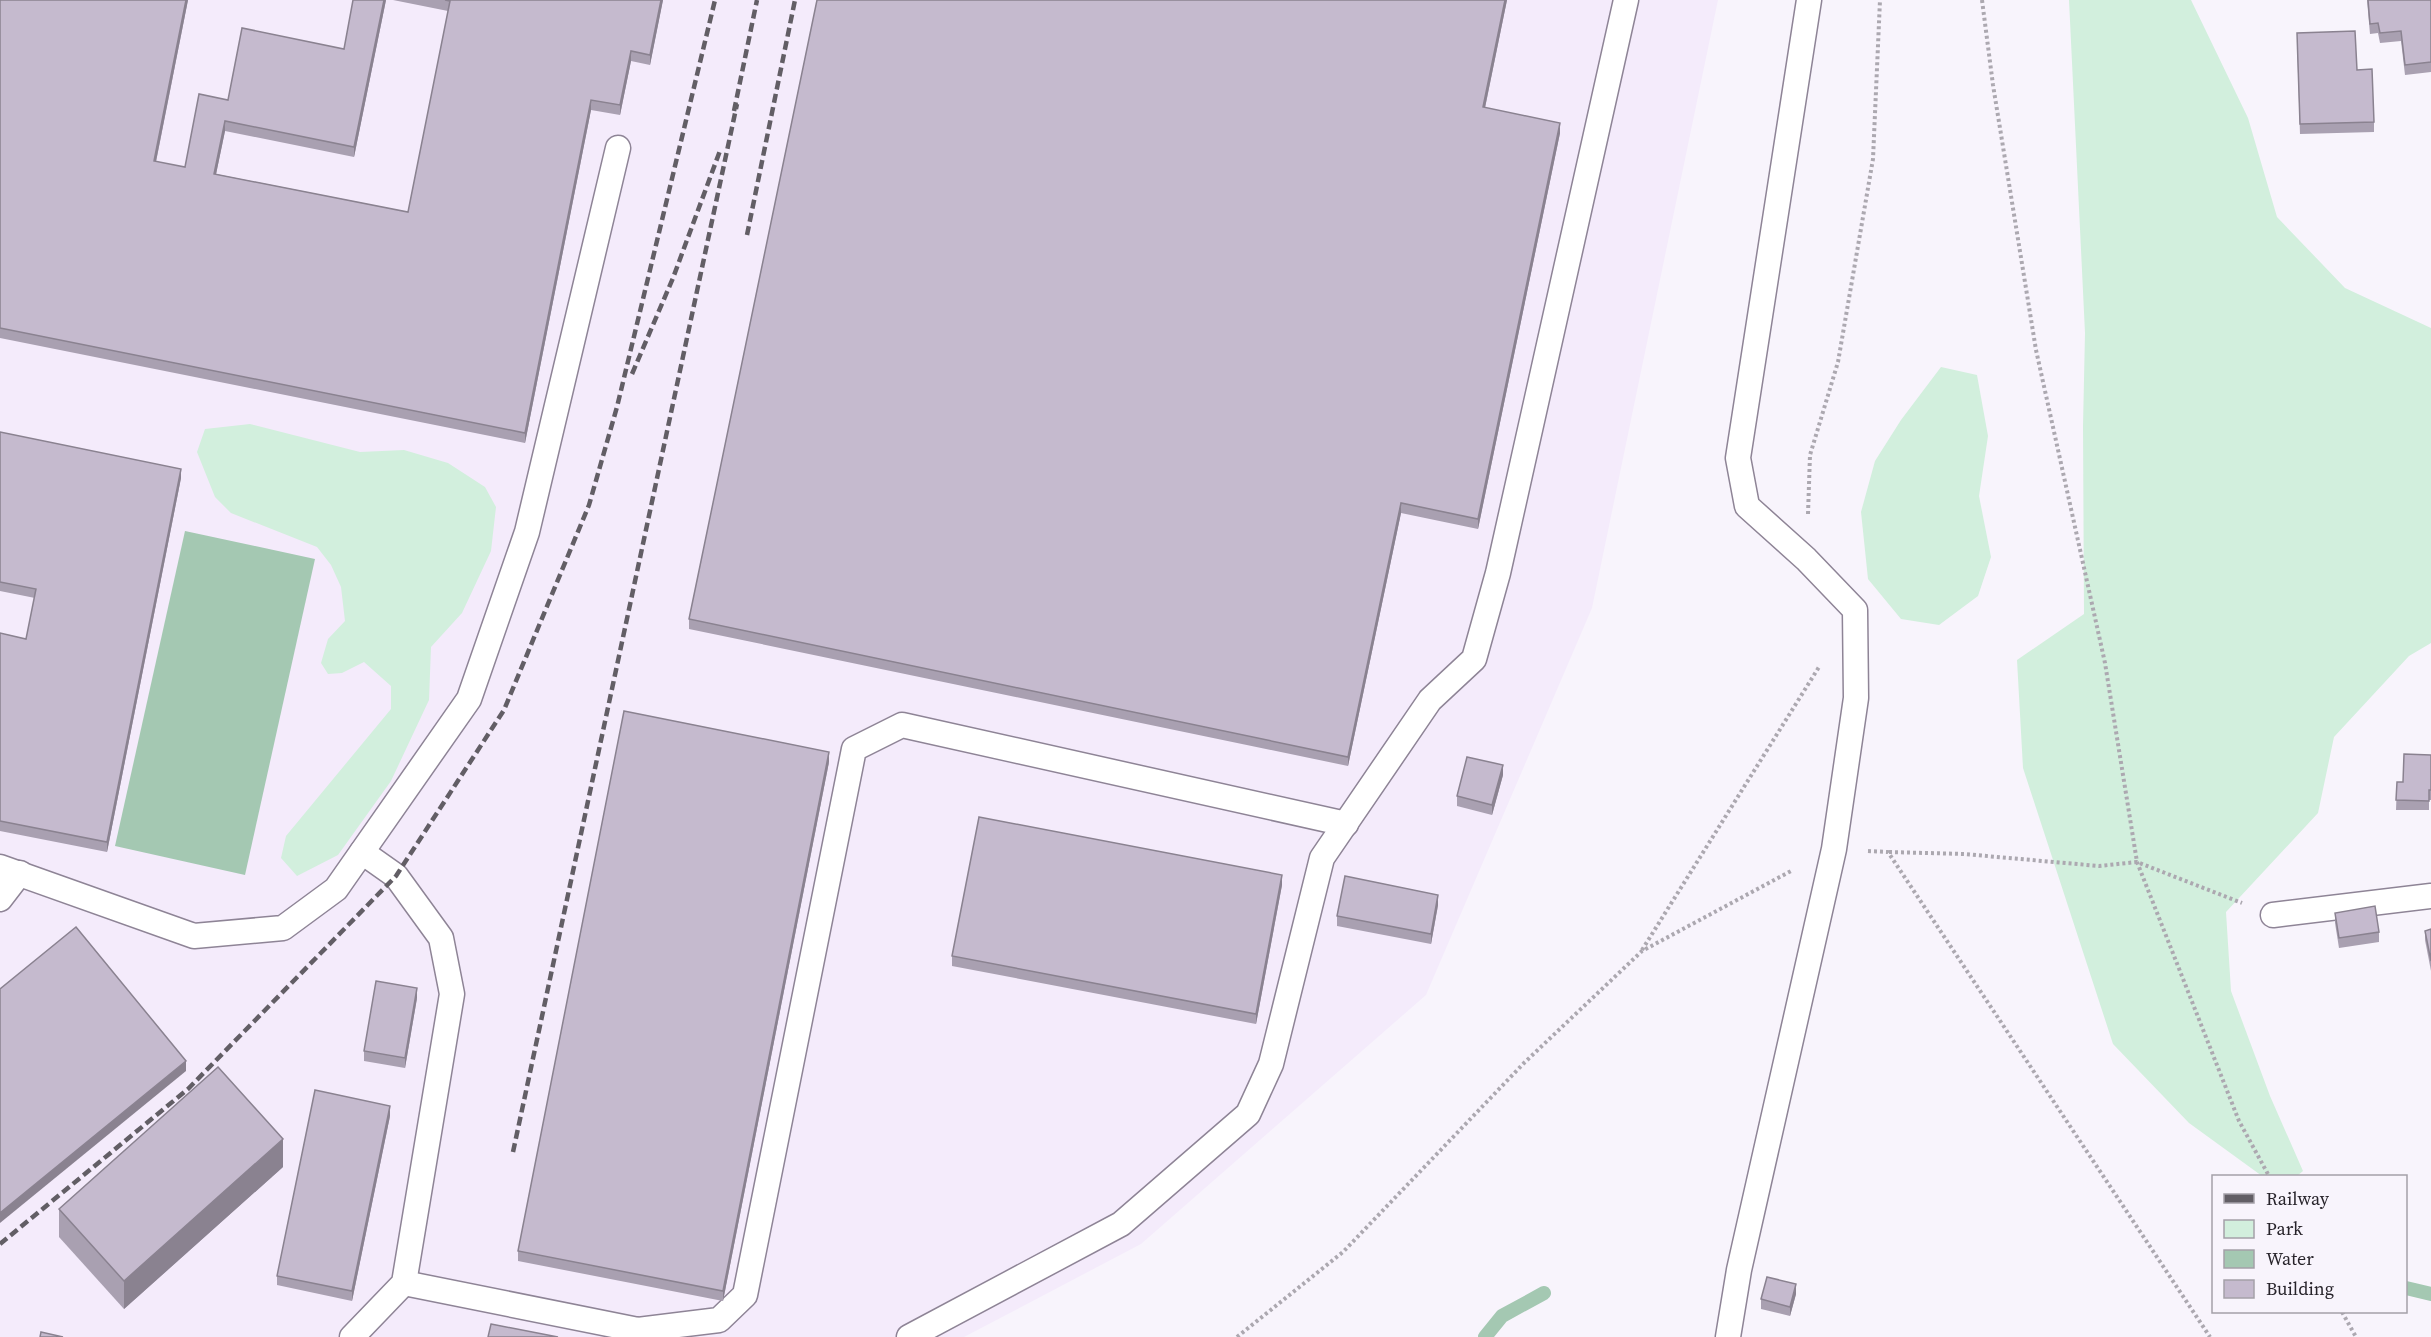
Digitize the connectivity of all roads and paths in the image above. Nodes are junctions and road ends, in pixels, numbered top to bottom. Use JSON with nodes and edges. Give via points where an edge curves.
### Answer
{"nodes":[{"id":1,"x":1626,"y":0,"type":"edge"},
{"id":2,"x":1809,"y":0,"type":"edge"},
{"id":3,"x":1880,"y":0,"type":"edge"},
{"id":4,"x":1982,"y":0,"type":"edge"},
{"id":5,"x":618,"y":148,"type":"dead end"},
{"id":6,"x":1806,"y":559,"type":"junction"},
{"id":7,"x":1823,"y":660,"type":"dead end"},
{"id":8,"x":1346,"y":824,"type":"junction"},
{"id":9,"x":1834,"y":849,"type":"junction"},
{"id":10,"x":362,"y":852,"type":"junction"},
{"id":11,"x":1888,"y":852,"type":"junction"},
{"id":12,"x":2137,"y":862,"type":"junction"},
{"id":13,"x":10,"y":870,"type":"edge"},
{"id":14,"x":2431,"y":896,"type":"edge"},
{"id":15,"x":0,"y":899,"type":"edge"},
{"id":16,"x":2273,"y":915,"type":"joint"},
{"id":17,"x":1642,"y":951,"type":"junction"},
{"id":18,"x":2268,"y":1175,"type":"edge"},
{"id":19,"x":404,"y":1283,"type":"junction"},
{"id":20,"x":2343,"y":1313,"type":"edge"},
{"id":21,"x":352,"y":1337,"type":"edge"},
{"id":22,"x":909,"y":1337,"type":"edge"},
{"id":23,"x":1237,"y":1337,"type":"edge"},
{"id":24,"x":1728,"y":1337,"type":"edge"},
{"id":25,"x":2210,"y":1337,"type":"edge"},
{"id":26,"x":2356,"y":1337,"type":"edge"}],
"edges":[{"from":1,"to":8,"type":"lane","via":[[1498,573],[1474,659],[1430,700]]},
{"from":2,"to":6,"type":"lane","via":[[1738,458],[1747,506]]},
{"from":3,"to":6,"type":"path","via":[[1873,159],[1838,362],[1810,456]]},
{"from":4,"to":12,"type":"path","via":[[2036,350],[2105,663]]},
{"from":5,"to":10,"type":"lane","via":[[527,532],[469,699]]},
{"from":6,"to":9,"type":"lane","via":[[1855,610],[1856,698]]},
{"from":7,"to":17,"type":"path"},
{"from":8,"to":19,"type":"lane","via":[[902,725],[854,749],[745,1295],[719,1320],[638,1330]]},
{"from":8,"to":22,"type":"lane","via":[[1322,858],[1271,1064],[1248,1114],[1121,1224]]},
{"from":9,"to":11,"type":"path"},
{"from":9,"to":17,"type":"path"},
{"from":9,"to":24,"type":"lane","via":[[1739,1270]]},
{"from":10,"to":13,"type":"lane","via":[[336,889],[284,928],[194,936]]},
{"from":10,"to":19,"type":"lane","via":[[396,876],[441,938],[452,994]]},
{"from":11,"to":12,"type":"path","via":[[1964,854],[2099,866]]},
{"from":11,"to":25,"type":"path"},
{"from":12,"to":16,"type":"path"},
{"from":12,"to":18,"type":"path","via":[[2239,1121]]},
{"from":13,"to":15,"type":"lane"},
{"from":14,"to":16,"type":"lane"},
{"from":17,"to":23,"type":"path","via":[[1524,1063],[1344,1252]]},
{"from":19,"to":21,"type":"lane"},
{"from":20,"to":26,"type":"path"}]}
